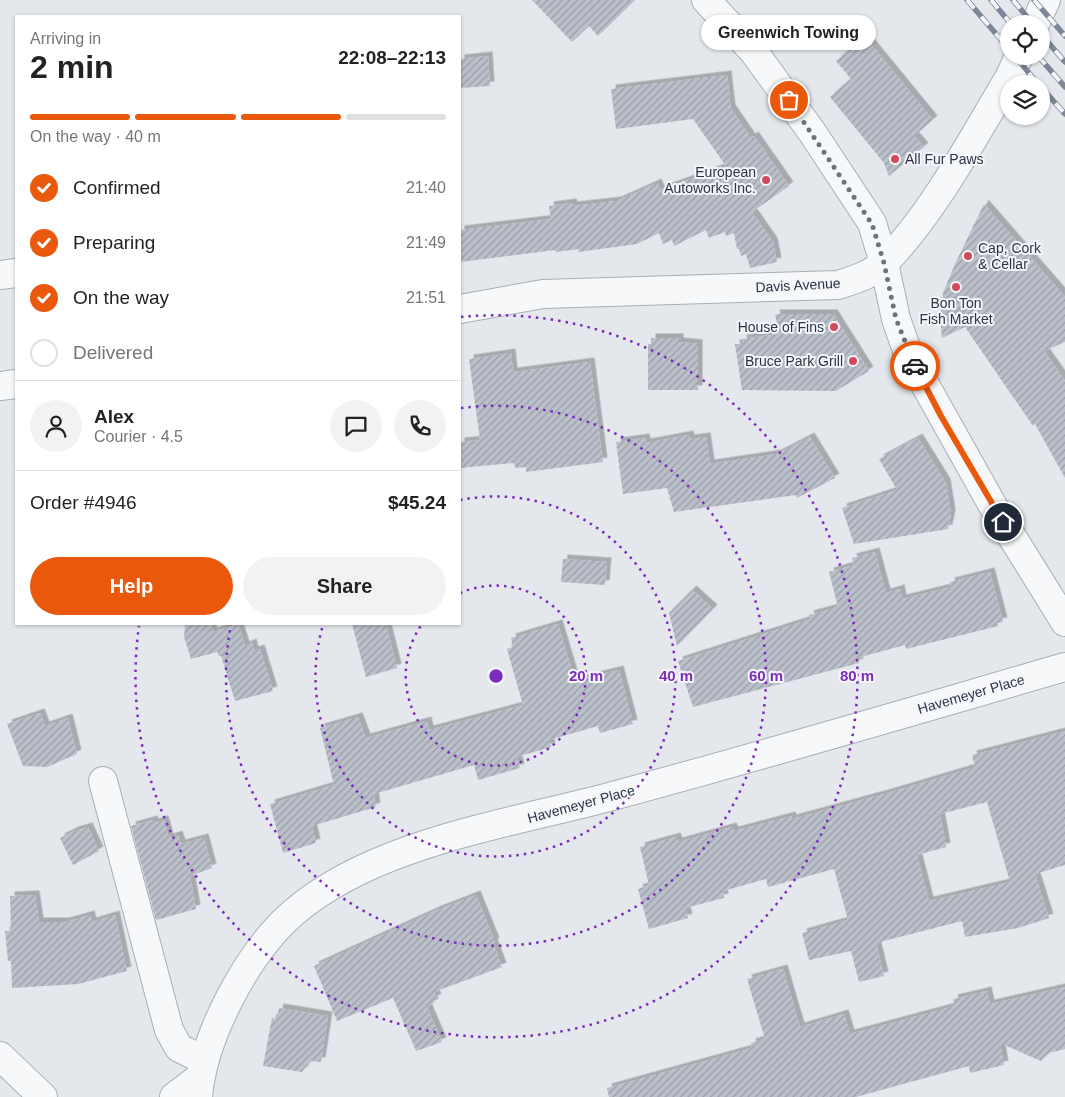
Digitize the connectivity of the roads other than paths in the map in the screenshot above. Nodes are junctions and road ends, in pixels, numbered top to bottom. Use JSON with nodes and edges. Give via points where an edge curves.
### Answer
{"nodes":[{"id":1,"x":706,"y":0,"type":"edge"},
{"id":2,"x":1046,"y":0,"type":"edge"},
{"id":3,"x":1039,"y":15,"type":"edge"},
{"id":4,"x":1015,"y":65,"type":"edge"},
{"id":5,"x":884,"y":263,"type":"junction"},
{"id":6,"x":15,"y":273,"type":"edge"},
{"id":7,"x":0,"y":275,"type":"edge"},
{"id":8,"x":461,"y":309,"type":"edge"},
{"id":9,"x":15,"y":384,"type":"edge"},
{"id":10,"x":0,"y":386,"type":"edge"},
{"id":11,"x":1065,"y":622,"type":"edge"},
{"id":12,"x":1065,"y":667,"type":"edge"},
{"id":13,"x":103,"y":781,"type":"dead end"},
{"id":14,"x":0,"y":1056,"type":"edge"},
{"id":15,"x":200,"y":1078,"type":"edge"},
{"id":16,"x":43,"y":1097,"type":"edge"},
{"id":17,"x":174,"y":1097,"type":"edge"}],
"edges":[{"from":1,"to":5,"type":"street","via":[[754,52],[812,132],[872,224]]},
{"from":2,"to":3,"type":"street"},
{"from":4,"to":5,"type":"street","name":"Davis Avenue","via":[[922,218]]},
{"from":5,"to":8,"type":"street","name":"Davis Avenue","via":[[864,276],[838,285],[543,294]]},
{"from":5,"to":11,"type":"street","via":[[896,319],[909,356],[993,506]]},
{"from":6,"to":7,"type":"street"},
{"from":9,"to":10,"type":"street"},
{"from":12,"to":15,"type":"street","name":"Havemeyer Place","via":[[610,797],[427,844],[376,863],[326,890],[293,913],[264,944],[235,988]]},
{"from":13,"to":15,"type":"street","via":[[169,1030]]},
{"from":14,"to":16,"type":"street"},
{"from":15,"to":17,"type":"street","name":"Havemeyer Place"}]}
